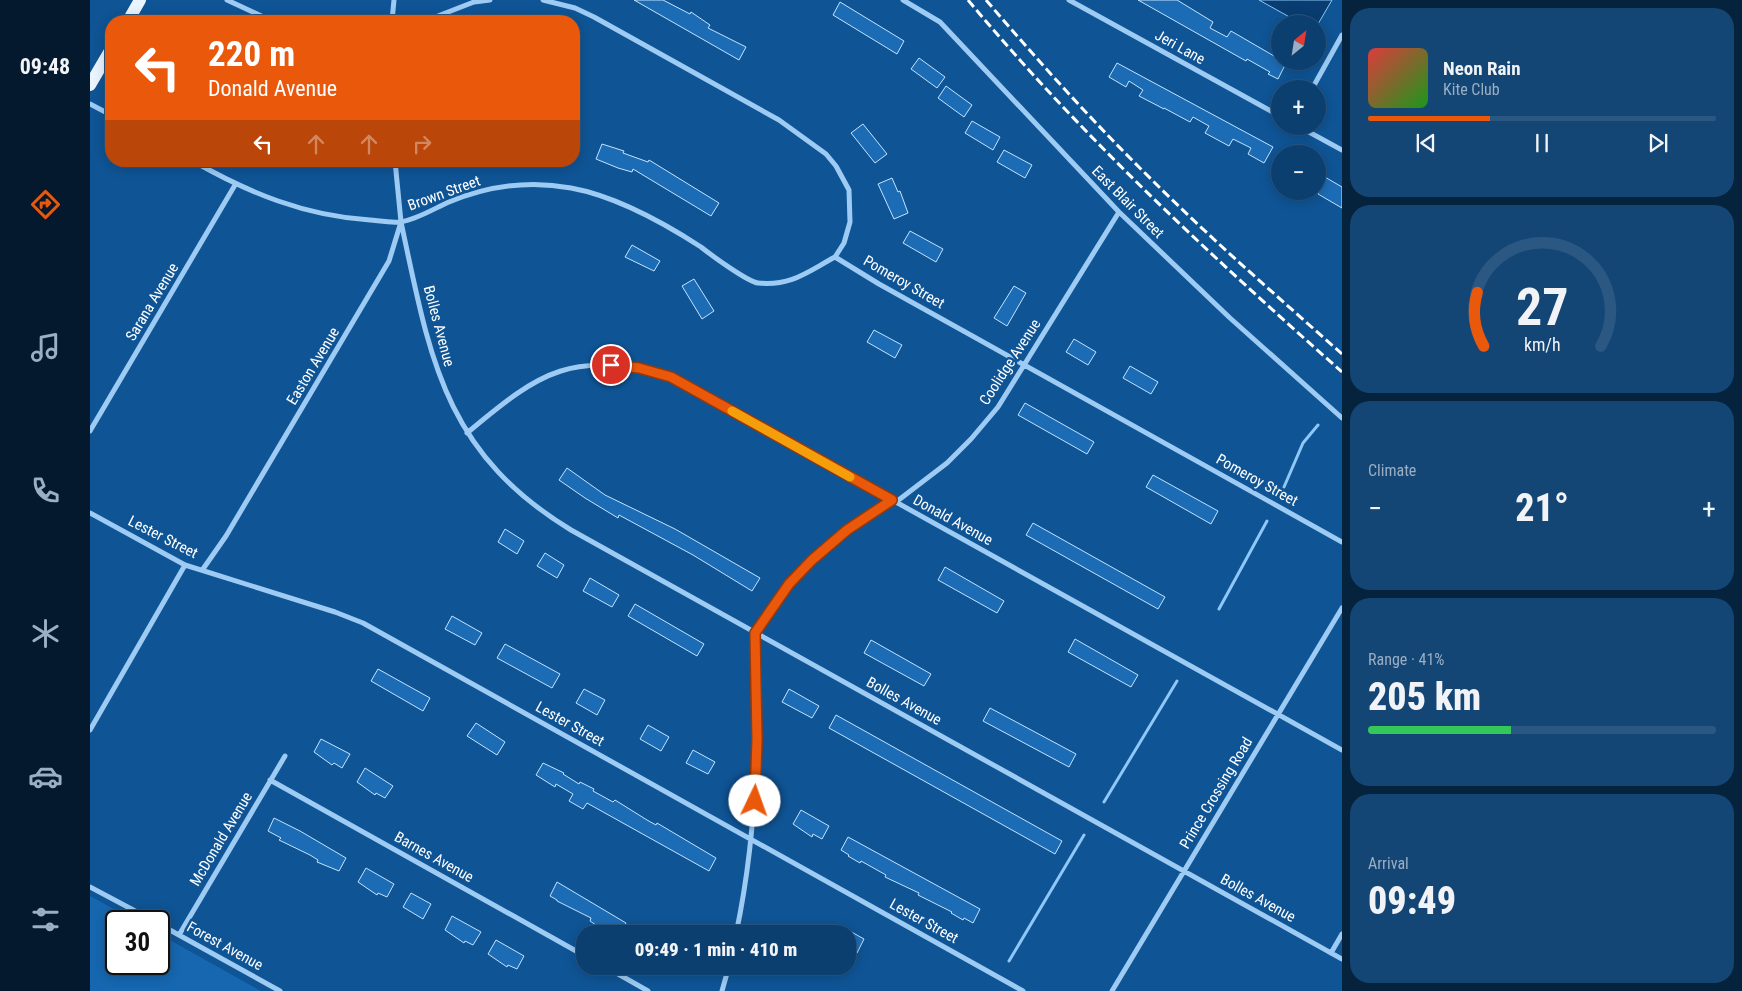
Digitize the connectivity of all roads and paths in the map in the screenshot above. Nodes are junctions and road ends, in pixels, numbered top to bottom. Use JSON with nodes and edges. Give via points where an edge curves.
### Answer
{"nodes":[{"id":1,"x":140,"y":0,"type":"edge"},
{"id":2,"x":227,"y":0,"type":"edge"},
{"id":3,"x":394,"y":0,"type":"edge"},
{"id":4,"x":490,"y":0,"type":"edge"},
{"id":5,"x":543,"y":0,"type":"edge"},
{"id":6,"x":903,"y":0,"type":"edge"},
{"id":7,"x":1069,"y":0,"type":"edge"},
{"id":8,"x":131,"y":15,"type":"edge"},
{"id":9,"x":259,"y":15,"type":"edge"},
{"id":10,"x":393,"y":15,"type":"edge"},
{"id":11,"x":440,"y":15,"type":"edge"},
{"id":12,"x":1342,"y":35,"type":"edge"},
{"id":13,"x":105,"y":60,"type":"edge"},
{"id":14,"x":1317,"y":80,"type":"edge"},
{"id":15,"x":90,"y":86,"type":"edge"},
{"id":16,"x":90,"y":104,"type":"edge"},
{"id":17,"x":1271,"y":111,"type":"edge"},
{"id":18,"x":105,"y":112,"type":"edge"},
{"id":19,"x":1314,"y":135,"type":"edge"},
{"id":20,"x":1342,"y":150,"type":"edge"},
{"id":21,"x":204,"y":167,"type":"edge"},
{"id":22,"x":396,"y":167,"type":"edge"},
{"id":23,"x":235,"y":185,"type":"junction"},
{"id":24,"x":1119,"y":212,"type":"junction"},
{"id":25,"x":401,"y":222,"type":"junction"},
{"id":26,"x":835,"y":257,"type":"junction"},
{"id":27,"x":1024,"y":365,"type":"junction"},
{"id":28,"x":1342,"y":418,"type":"edge"},
{"id":29,"x":90,"y":431,"type":"edge"},
{"id":30,"x":467,"y":433,"type":"junction"},
{"id":31,"x":894,"y":501,"type":"junction"},
{"id":32,"x":90,"y":513,"type":"edge"},
{"id":33,"x":1342,"y":542,"type":"edge"},
{"id":34,"x":185,"y":565,"type":"junction"},
{"id":35,"x":203,"y":569,"type":"junction"},
{"id":36,"x":1342,"y":608,"type":"edge"},
{"id":37,"x":755,"y":633,"type":"junction"},
{"id":38,"x":1278,"y":715,"type":"junction"},
{"id":39,"x":90,"y":730,"type":"edge"},
{"id":40,"x":1342,"y":750,"type":"edge"},
{"id":41,"x":285,"y":756,"type":"dead end"},
{"id":42,"x":270,"y":780,"type":"junction"},
{"id":43,"x":752,"y":840,"type":"junction"},
{"id":44,"x":1184,"y":872,"type":"junction"},
{"id":45,"x":90,"y":887,"type":"edge"},
{"id":46,"x":133,"y":910,"type":"edge"},
{"id":47,"x":738,"y":925,"type":"edge"},
{"id":48,"x":170,"y":930,"type":"edge"},
{"id":49,"x":1342,"y":934,"type":"edge"},
{"id":50,"x":179,"y":935,"type":"junction"},
{"id":51,"x":576,"y":951,"type":"edge"},
{"id":52,"x":1331,"y":953,"type":"junction"},
{"id":53,"x":1342,"y":959,"type":"edge"},
{"id":54,"x":620,"y":975,"type":"edge"},
{"id":55,"x":726,"y":975,"type":"edge"},
{"id":56,"x":280,"y":991,"type":"edge"},
{"id":57,"x":648,"y":991,"type":"edge"},
{"id":58,"x":722,"y":991,"type":"edge"},
{"id":59,"x":1023,"y":991,"type":"edge"},
{"id":60,"x":1112,"y":991,"type":"edge"}],
"edges":[{"from":1,"to":8,"type":"main road"},
{"from":2,"to":9,"type":"street"},
{"from":3,"to":10,"type":"street"},
{"from":4,"to":11,"type":"street","via":[[474,2]]},
{"from":5,"to":26,"type":"street","via":[[575,8],[594,17],[779,120],[826,154],[849,190],[850,222],[844,243]]},
{"from":6,"to":24,"type":"street","name":"East Blair Street","via":[[940,22]]},
{"from":7,"to":17,"type":"street","name":"Jeri Lane"},
{"from":12,"to":14,"type":"street"},
{"from":13,"to":15,"type":"main road"},
{"from":16,"to":18,"type":"street"},
{"from":19,"to":20,"type":"street"},
{"from":21,"to":23,"type":"street","name":"Brown Street"},
{"from":22,"to":25,"type":"street","name":"Easton Avenue"},
{"from":23,"to":25,"type":"street","name":"Brown Street","via":[[310,211],[354,219]]},
{"from":23,"to":29,"type":"street","name":"Sarana Avenue"},
{"from":24,"to":27,"type":"street","name":"Coolidge Avenue"},
{"from":24,"to":28,"type":"street","name":"East Blair Street","via":[[1230,318]]},
{"from":25,"to":26,"type":"street","name":"Brown Street","via":[[482,190],[526,184],[558,186],[598,194],[635,210],[700,246],[756,283],[806,275]]},
{"from":25,"to":30,"type":"street","name":"Bolles Avenue","via":[[423,325],[452,407]]},
{"from":25,"to":35,"type":"street","name":"Easton Avenue","via":[[389,260],[377,282],[226,536]]},
{"from":26,"to":27,"type":"street","name":"Pomeroy Street"},
{"from":27,"to":31,"type":"street","name":"Coolidge Avenue","via":[[998,406],[971,439],[946,463]]},
{"from":27,"to":33,"type":"street","name":"Pomeroy Street"},
{"from":30,"to":31,"type":"street","name":"Donald Avenue","via":[[514,394],[564,369],[598,365],[639,368],[671,377]]},
{"from":30,"to":37,"type":"street","name":"Bolles Avenue","via":[[503,479],[549,517]]},
{"from":31,"to":37,"type":"street","name":"Coolidge Avenue","via":[[847,530],[818,554],[789,584]]},
{"from":31,"to":38,"type":"street","name":"Donald Avenue"},
{"from":32,"to":34,"type":"street","name":"Lester Street"},
{"from":34,"to":35,"type":"street","name":"Lester Street"},
{"from":34,"to":39,"type":"street"},
{"from":35,"to":43,"type":"street","name":"Lester Street","via":[[364,623]]},
{"from":36,"to":38,"type":"street","name":"Prince Crossing Road"},
{"from":37,"to":43,"type":"street","via":[[757,739]]},
{"from":37,"to":44,"type":"street","name":"Bolles Avenue"},
{"from":38,"to":40,"type":"street","name":"Donald Avenue"},
{"from":38,"to":44,"type":"street","name":"Prince Crossing Road"},
{"from":41,"to":42,"type":"street","name":"McDonald Avenue"},
{"from":42,"to":50,"type":"street","name":"McDonald Avenue"},
{"from":42,"to":51,"type":"street","name":"Barnes Avenue"},
{"from":43,"to":47,"type":"street"},
{"from":43,"to":59,"type":"street","name":"Lester Street"},
{"from":44,"to":52,"type":"street","name":"Bolles Avenue"},
{"from":44,"to":60,"type":"street","name":"Prince Crossing Road"},
{"from":45,"to":46,"type":"street"},
{"from":48,"to":50,"type":"street","name":"Forest Avenue"},
{"from":49,"to":52,"type":"street"},
{"from":50,"to":56,"type":"street","name":"Forest Avenue"},
{"from":52,"to":53,"type":"street","name":"Bolles Avenue"},
{"from":54,"to":57,"type":"street"},
{"from":55,"to":58,"type":"street"}]}
